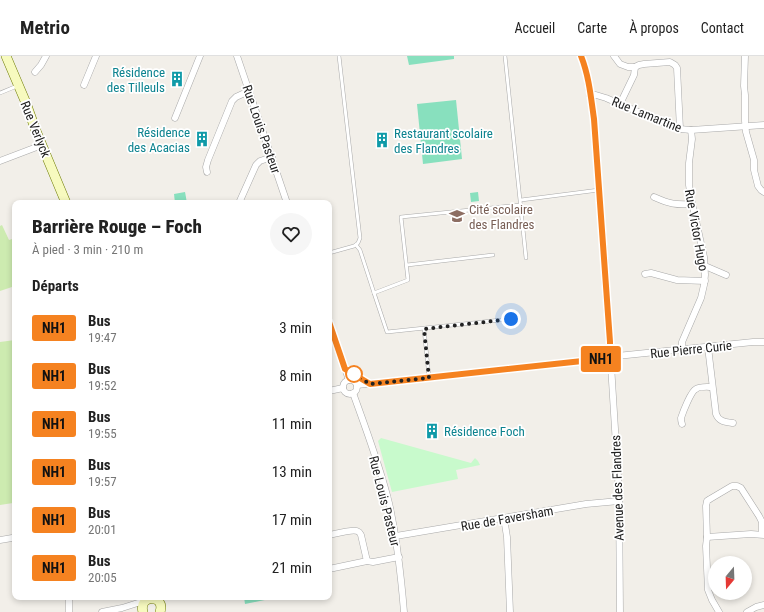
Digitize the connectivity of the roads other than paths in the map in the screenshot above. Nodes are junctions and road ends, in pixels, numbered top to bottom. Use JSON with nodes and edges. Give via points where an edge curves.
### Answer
{"nodes":[{"id":1,"x":6,"y":56,"type":"edge"},
{"id":2,"x":46,"y":56,"type":"edge"},
{"id":3,"x":96,"y":56,"type":"edge"},
{"id":4,"x":200,"y":56,"type":"edge"},
{"id":5,"x":237,"y":56,"type":"edge"},
{"id":6,"x":340,"y":56,"type":"edge"},
{"id":7,"x":505,"y":56,"type":"edge"},
{"id":8,"x":581,"y":56,"type":"edge"},
{"id":9,"x":614,"y":56,"type":"edge"},
{"id":10,"x":745,"y":56,"type":"edge"},
{"id":11,"x":635,"y":67,"type":"junction"},
{"id":12,"x":36,"y":72,"type":"dead end"},
{"id":13,"x":84,"y":85,"type":"dead end"},
{"id":14,"x":18,"y":86,"type":"junction"},
{"id":15,"x":249,"y":91,"type":"junction"},
{"id":16,"x":0,"y":93,"type":"edge"},
{"id":17,"x":590,"y":95,"type":"junction"},
{"id":18,"x":620,"y":104,"type":"junction"},
{"id":19,"x":175,"y":118,"type":"dead end"},
{"id":20,"x":764,"y":125,"type":"edge"},
{"id":21,"x":746,"y":126,"type":"junction"},
{"id":22,"x":680,"y":129,"type":"junction"},
{"id":23,"x":691,"y":130,"type":"junction"},
{"id":24,"x":42,"y":145,"type":"junction"},
{"id":25,"x":272,"y":157,"type":"junction"},
{"id":26,"x":0,"y":162,"type":"edge"},
{"id":27,"x":207,"y":172,"type":"dead end"},
{"id":28,"x":599,"y":190,"type":"junction"},
{"id":29,"x":764,"y":192,"type":"edge"},
{"id":30,"x":654,"y":197,"type":"dead end"},
{"id":31,"x":65,"y":200,"type":"edge"},
{"id":32,"x":240,"y":200,"type":"edge"},
{"id":33,"x":287,"y":200,"type":"edge"},
{"id":34,"x":521,"y":200,"type":"junction"},
{"id":35,"x":521,"y":204,"type":"junction"},
{"id":36,"x":692,"y":204,"type":"junction"},
{"id":37,"x":356,"y":244,"type":"junction"},
{"id":38,"x":332,"y":252,"type":"edge"},
{"id":39,"x":493,"y":255,"type":"dead end"},
{"id":40,"x":526,"y":258,"type":"dead end"},
{"id":41,"x":407,"y":264,"type":"junction"},
{"id":42,"x":705,"y":266,"type":"junction"},
{"id":43,"x":645,"y":274,"type":"dead end"},
{"id":44,"x":726,"y":275,"type":"dead end"},
{"id":45,"x":705,"y":281,"type":"junction"},
{"id":46,"x":374,"y":293,"type":"junction"},
{"id":47,"x":511,"y":319,"type":"dead end"},
{"id":48,"x":424,"y":329,"type":"junction"},
{"id":49,"x":332,"y":331,"type":"edge"},
{"id":50,"x":764,"y":342,"type":"edge"},
{"id":51,"x":708,"y":347,"type":"junction"},
{"id":52,"x":610,"y":348,"type":"junction"},
{"id":53,"x":682,"y":350,"type":"junction"},
{"id":54,"x":617,"y":356,"type":"junction"},
{"id":55,"x":601,"y":359,"type":"junction"},
{"id":56,"x":611,"y":365,"type":"junction"},
{"id":57,"x":345,"y":369,"type":"junction"},
{"id":58,"x":429,"y":378,"type":"junction"},
{"id":59,"x":349,"y":380,"type":"junction"},
{"id":60,"x":370,"y":384,"type":"junction"},
{"id":61,"x":357,"y":385,"type":"junction"},
{"id":62,"x":712,"y":387,"type":"junction"},
{"id":63,"x":343,"y":388,"type":"junction"},
{"id":64,"x":332,"y":390,"type":"edge"},
{"id":65,"x":353,"y":393,"type":"junction"},
{"id":66,"x":733,"y":423,"type":"dead end"},
{"id":67,"x":682,"y":424,"type":"dead end"},
{"id":68,"x":619,"y":501,"type":"junction"},
{"id":69,"x":504,"y":518,"type":"junction"},
{"id":70,"x":332,"y":534,"type":"edge"},
{"id":71,"x":763,"y":535,"type":"edge"},
{"id":72,"x":396,"y":536,"type":"junction"},
{"id":73,"x":708,"y":537,"type":"junction"},
{"id":74,"x":12,"y":538,"type":"dead end"},
{"id":75,"x":0,"y":540,"type":"edge"},
{"id":76,"x":399,"y":557,"type":"junction"},
{"id":77,"x":367,"y":561,"type":"junction"},
{"id":78,"x":332,"y":568,"type":"edge"},
{"id":79,"x":69,"y":600,"type":"edge"},
{"id":80,"x":148,"y":602,"type":"edge"},
{"id":81,"x":764,"y":605,"type":"edge"},
{"id":82,"x":162,"y":611,"type":"edge"},
{"id":83,"x":69,"y":612,"type":"edge"},
{"id":84,"x":102,"y":612,"type":"edge"},
{"id":85,"x":404,"y":612,"type":"edge"},
{"id":86,"x":510,"y":612,"type":"edge"},
{"id":87,"x":620,"y":612,"type":"edge"},
{"id":88,"x":719,"y":612,"type":"edge"},
{"id":89,"x":747,"y":612,"type":"edge"}],
"edges":[{"from":1,"to":14,"type":"street","name":"Rue Verlyck"},
{"from":2,"to":12,"type":"street"},
{"from":3,"to":13,"type":"street"},
{"from":4,"to":19,"type":"street"},
{"from":5,"to":15,"type":"street","name":"Rue Louis Pasteur"},
{"from":6,"to":37,"type":"lane","via":[[360,236]]},
{"from":7,"to":34,"type":"lane"},
{"from":8,"to":17,"type":"street"},
{"from":9,"to":11,"type":"street","via":[[622,65]]},
{"from":10,"to":21,"type":"street"},
{"from":11,"to":18,"type":"street","via":[[634,75]]},
{"from":11,"to":22,"type":"street","via":[[641,64],[670,62],[675,65]]},
{"from":14,"to":16,"type":"lane"},
{"from":14,"to":24,"type":"street","name":"Rue Verlyck"},
{"from":15,"to":25,"type":"street","name":"Rue Louis Pasteur"},
{"from":15,"to":27,"type":"street","via":[[232,101],[206,163]]},
{"from":17,"to":18,"type":"street","name":"Rue Lamartine","via":[[603,96]]},
{"from":17,"to":28,"type":"street"},
{"from":18,"to":22,"type":"street","name":"Rue Lamartine"},
{"from":20,"to":21,"type":"street","name":"Rue Lamartine"},
{"from":21,"to":23,"type":"street","name":"Rue Lamartine"},
{"from":21,"to":29,"type":"street","via":[[758,186]]},
{"from":22,"to":23,"type":"street","name":"Rue Lamartine"},
{"from":23,"to":36,"type":"street","name":"Rue Victor Hugo","via":[[688,174]]},
{"from":24,"to":26,"type":"street"},
{"from":24,"to":31,"type":"street","name":"Rue Verlyck"},
{"from":25,"to":32,"type":"street","via":[[256,165]]},
{"from":25,"to":33,"type":"street","name":"Rue Louis Pasteur"},
{"from":28,"to":34,"type":"lane"},
{"from":28,"to":52,"type":"street"},
{"from":30,"to":36,"type":"street","via":[[674,204]]},
{"from":34,"to":35,"type":"lane"},
{"from":35,"to":40,"type":"lane"},
{"from":35,"to":41,"type":"lane","via":[[401,217]]},
{"from":36,"to":42,"type":"street","name":"Rue Victor Hugo"},
{"from":37,"to":38,"type":"lane"},
{"from":37,"to":46,"type":"lane"},
{"from":39,"to":41,"type":"lane"},
{"from":41,"to":46,"type":"lane","via":[[408,280]]},
{"from":42,"to":44,"type":"street"},
{"from":42,"to":45,"type":"street","name":"Rue Victor Hugo"},
{"from":43,"to":45,"type":"street","via":[[651,273],[677,280]]},
{"from":45,"to":53,"type":"street","name":"Rue Victor Hugo","via":[[701,298],[682,342]]},
{"from":46,"to":48,"type":"lane","via":[[387,332]]},
{"from":47,"to":48,"type":"lane"},
{"from":48,"to":58,"type":"lane"},
{"from":49,"to":57,"type":"street"},
{"from":50,"to":51,"type":"street","name":"Rue Pierre Curie"},
{"from":51,"to":53,"type":"street","name":"Rue Pierre Curie"},
{"from":51,"to":62,"type":"street"},
{"from":52,"to":54,"type":"street","via":[[615,350]]},
{"from":52,"to":55,"type":"street","via":[[602,351]]},
{"from":53,"to":54,"type":"street","name":"Rue Pierre Curie"},
{"from":54,"to":56,"type":"street","via":[[616,362]]},
{"from":55,"to":56,"type":"street","via":[[605,364]]},
{"from":55,"to":58,"type":"street"},
{"from":56,"to":68,"type":"street","name":"Avenue des Flandres"},
{"from":57,"to":59,"type":"street"},
{"from":57,"to":60,"type":"lane"},
{"from":58,"to":60,"type":"street"},
{"from":59,"to":61,"type":"street"},
{"from":59,"to":63,"type":"street","via":[[344,383]]},
{"from":60,"to":61,"type":"street"},
{"from":61,"to":65,"type":"street"},
{"from":62,"to":66,"type":"street","via":[[716,416],[720,420]]},
{"from":62,"to":67,"type":"street","via":[[695,390],[682,415]]},
{"from":63,"to":64,"type":"street"},
{"from":63,"to":65,"type":"street","via":[[347,393]]},
{"from":65,"to":72,"type":"street","name":"Rue Louis Pasteur","via":[[384,483]]},
{"from":68,"to":69,"type":"street","name":"Rue de Faversham"},
{"from":68,"to":87,"type":"street","name":"Avenue des Flandres"},
{"from":69,"to":72,"type":"street","name":"Rue de Faversham"},
{"from":69,"to":86,"type":"street"},
{"from":70,"to":77,"type":"street","via":[[354,530],[360,533]]},
{"from":71,"to":73,"type":"street"},
{"from":71,"to":73,"type":"street","via":[[760,516],[743,489],[732,486],[707,501]]},
{"from":72,"to":76,"type":"street","name":"Rue Louis Pasteur"},
{"from":73,"to":88,"type":"street","via":[[708,590]]},
{"from":74,"to":75,"type":"street"},
{"from":76,"to":77,"type":"street"},
{"from":76,"to":85,"type":"street","name":"Rue Louis Pasteur"},
{"from":77,"to":78,"type":"street"},
{"from":79,"to":83,"type":"street"},
{"from":80,"to":82,"type":"street","via":[[160,604]]},
{"from":80,"to":84,"type":"street"},
{"from":81,"to":89,"type":"street"}]}
